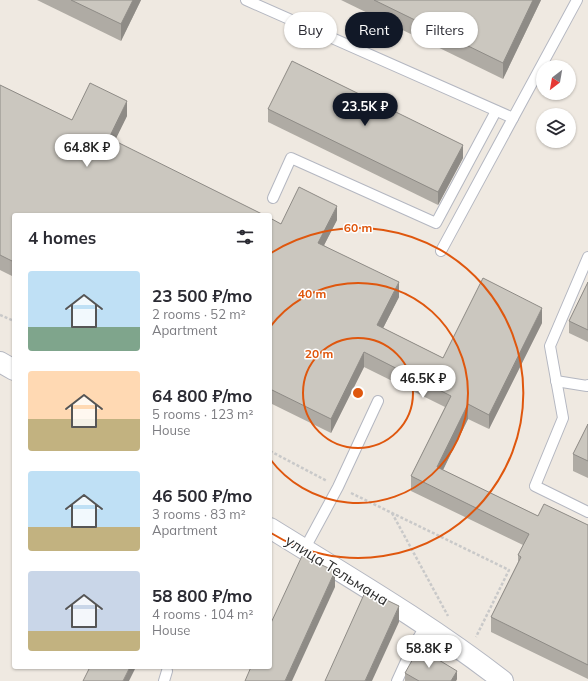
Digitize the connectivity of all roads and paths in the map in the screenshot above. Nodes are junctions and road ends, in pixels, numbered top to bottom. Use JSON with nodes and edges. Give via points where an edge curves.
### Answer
{"nodes":[{"id":1,"x":246,"y":0,"type":"edge"},
{"id":2,"x":576,"y":0,"type":"edge"},
{"id":3,"x":496,"y":111,"type":"junction"},
{"id":4,"x":513,"y":118,"type":"junction"},
{"id":5,"x":273,"y":198,"type":"dead end"},
{"id":6,"x":441,"y":252,"type":"dead end"},
{"id":7,"x":588,"y":258,"type":"edge"},
{"id":8,"x":0,"y":315,"type":"edge"},
{"id":9,"x":12,"y":320,"type":"edge"},
{"id":10,"x":0,"y":362,"type":"edge"},
{"id":11,"x":12,"y":369,"type":"edge"},
{"id":12,"x":556,"y":381,"type":"junction"},
{"id":13,"x":588,"y":385,"type":"edge"},
{"id":14,"x":378,"y":401,"type":"dead end"},
{"id":15,"x":272,"y":452,"type":"edge"},
{"id":16,"x":338,"y":487,"type":"junction"},
{"id":17,"x":588,"y":512,"type":"edge"},
{"id":18,"x":392,"y":513,"type":"junction"},
{"id":19,"x":272,"y":529,"type":"edge"},
{"id":20,"x":304,"y":550,"type":"junction"},
{"id":21,"x":450,"y":620,"type":"dead end"},
{"id":22,"x":426,"y":625,"type":"junction"},
{"id":23,"x":468,"y":654,"type":"junction"},
{"id":24,"x":397,"y":681,"type":"edge"},
{"id":25,"x":503,"y":681,"type":"edge"}],
"edges":[{"from":1,"to":3,"type":"lane"},
{"from":2,"to":4,"type":"lane"},
{"from":3,"to":4,"type":"lane"},
{"from":3,"to":5,"type":"lane","via":[[436,223],[292,158]]},
{"from":4,"to":6,"type":"lane"},
{"from":7,"to":12,"type":"lane","via":[[550,346]]},
{"from":8,"to":9,"type":"path"},
{"from":10,"to":11,"type":"street"},
{"from":12,"to":13,"type":"lane"},
{"from":12,"to":17,"type":"lane","via":[[563,418],[535,486]]},
{"from":14,"to":16,"type":"lane"},
{"from":15,"to":16,"type":"path"},
{"from":16,"to":18,"type":"path"},
{"from":16,"to":20,"type":"lane"},
{"from":18,"to":21,"type":"path"},
{"from":18,"to":23,"type":"path","via":[[509,570]]},
{"from":19,"to":20,"type":"street","name":"улица Тельмана"},
{"from":20,"to":22,"type":"street","name":"улица Тельмана"},
{"from":22,"to":23,"type":"street","name":"улица Тельмана"},
{"from":22,"to":24,"type":"lane"},
{"from":23,"to":25,"type":"street","name":"улица Тельмана"}]}
